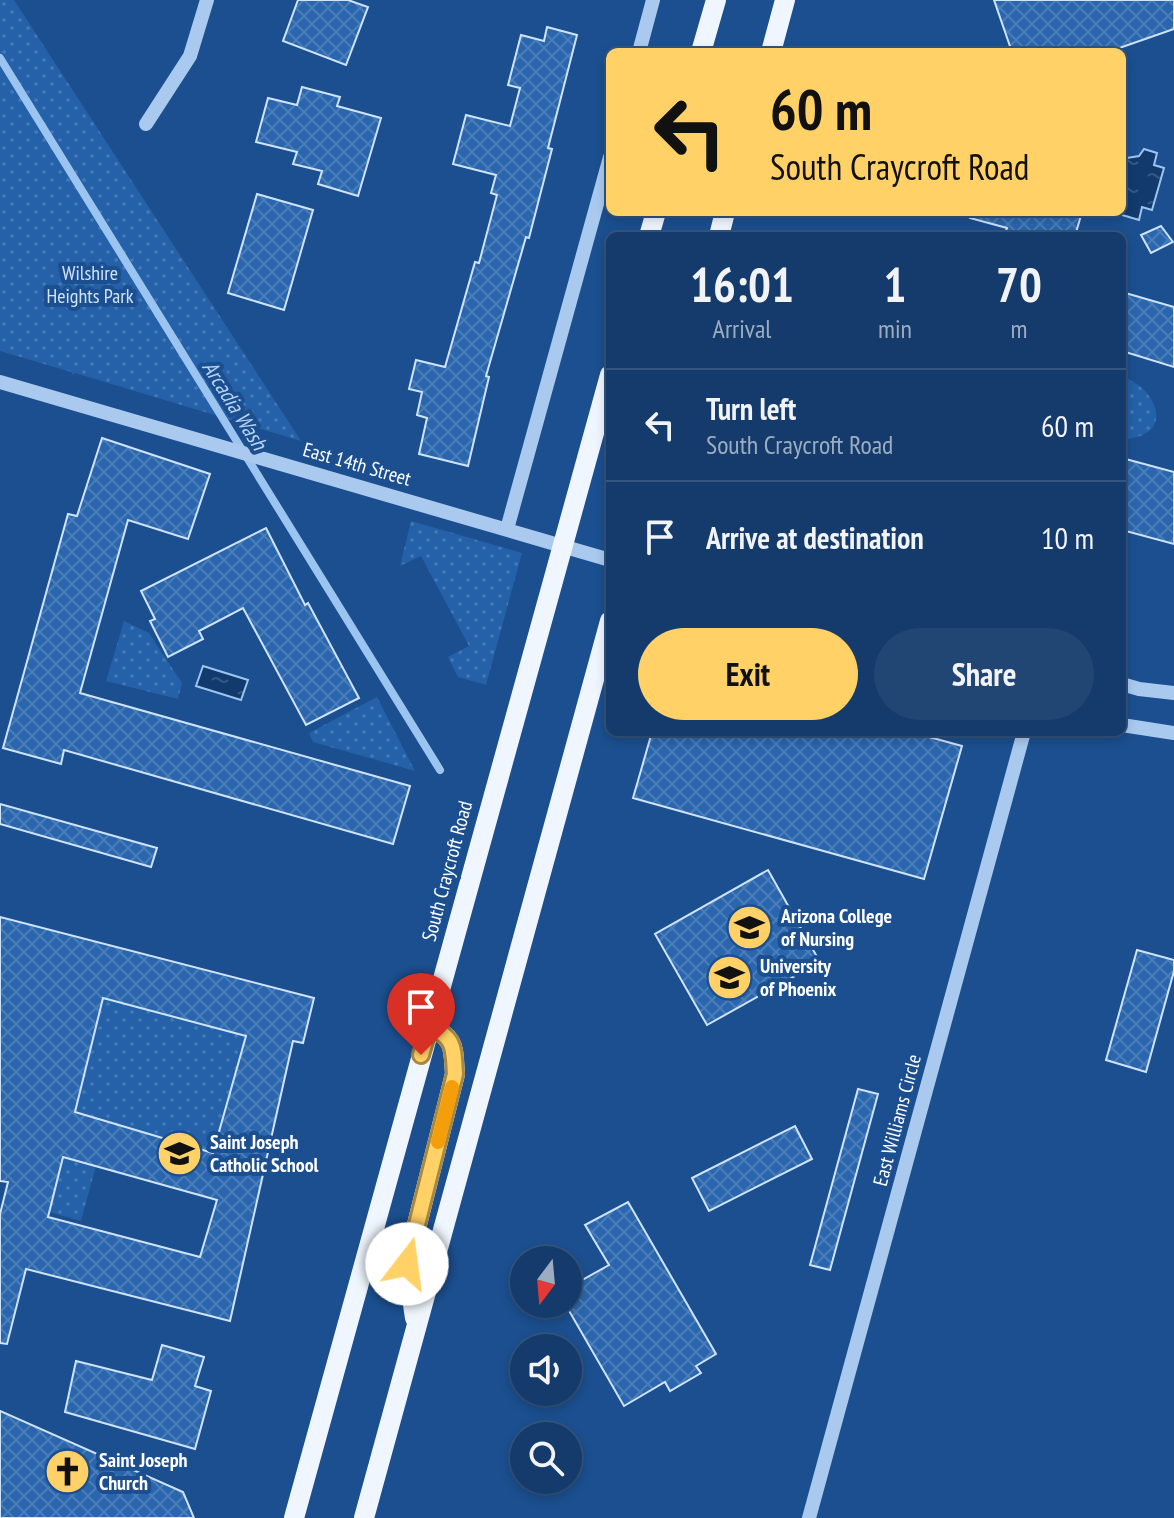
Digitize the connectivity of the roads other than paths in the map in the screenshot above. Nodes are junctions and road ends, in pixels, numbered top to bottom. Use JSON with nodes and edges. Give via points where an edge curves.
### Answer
{"nodes":[{"id":1,"x":207,"y":0,"type":"edge"},
{"id":2,"x":653,"y":0,"type":"edge"},
{"id":3,"x":716,"y":0,"type":"edge"},
{"id":4,"x":785,"y":0,"type":"edge"},
{"id":5,"x":640,"y":48,"type":"edge"},
{"id":6,"x":702,"y":48,"type":"edge"},
{"id":7,"x":772,"y":48,"type":"edge"},
{"id":8,"x":146,"y":124,"type":"dead end"},
{"id":9,"x":606,"y":171,"type":"edge"},
{"id":10,"x":0,"y":382,"type":"edge"},
{"id":11,"x":606,"y":389,"type":"edge"},
{"id":12,"x":507,"y":529,"type":"junction"},
{"id":13,"x":562,"y":546,"type":"junction"},
{"id":14,"x":606,"y":559,"type":"edge"},
{"id":15,"x":606,"y":636,"type":"edge"},
{"id":16,"x":1126,"y":685,"type":"edge"},
{"id":17,"x":1174,"y":693,"type":"edge"},
{"id":18,"x":1126,"y":726,"type":"edge"},
{"id":19,"x":1174,"y":733,"type":"edge"},
{"id":20,"x":1023,"y":736,"type":"edge"},
{"id":21,"x":429,"y":1027,"type":"junction"},
{"id":22,"x":417,"y":1326,"type":"junction"},
{"id":23,"x":294,"y":1518,"type":"edge"},
{"id":24,"x":364,"y":1518,"type":"edge"},
{"id":25,"x":809,"y":1518,"type":"edge"}],
"edges":[{"from":1,"to":8,"type":"street","via":[[190,56]]},
{"from":2,"to":5,"type":"street"},
{"from":3,"to":6,"type":"main road"},
{"from":4,"to":7,"type":"main road"},
{"from":9,"to":12,"type":"street"},
{"from":10,"to":12,"type":"street","name":"East 14th Street"},
{"from":11,"to":13,"type":"main road","name":"South Craycroft Road"},
{"from":12,"to":13,"type":"street","name":"East 14th Street"},
{"from":13,"to":14,"type":"street","name":"East 14th Street"},
{"from":13,"to":21,"type":"main road","name":"South Craycroft Road"},
{"from":15,"to":22,"type":"main road"},
{"from":16,"to":17,"type":"street"},
{"from":18,"to":19,"type":"street"},
{"from":20,"to":25,"type":"street","name":"East Williams Circle"},
{"from":21,"to":22,"type":"main road","via":[[443,1032],[453,1046],[455,1074],[407,1264]]},
{"from":21,"to":23,"type":"main road","name":"South Craycroft Road"},
{"from":22,"to":24,"type":"main road"}]}
